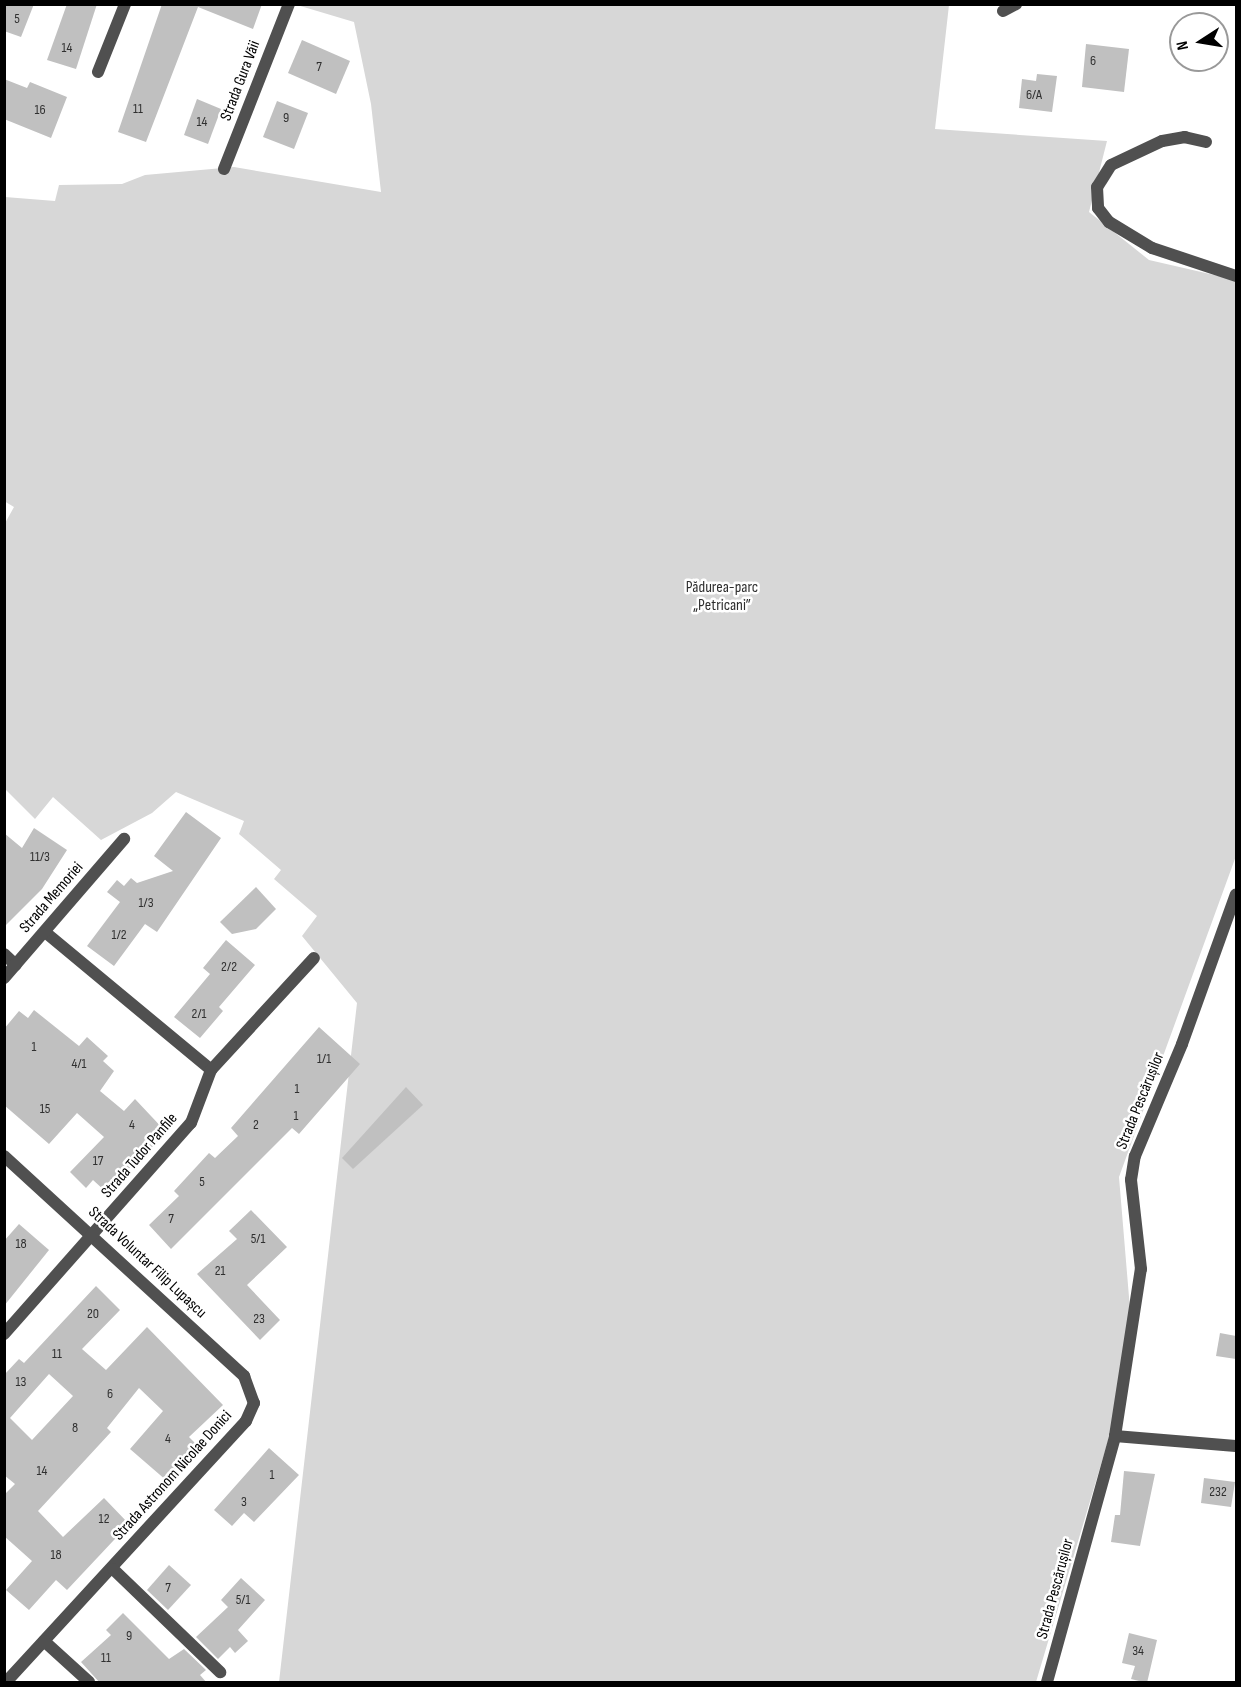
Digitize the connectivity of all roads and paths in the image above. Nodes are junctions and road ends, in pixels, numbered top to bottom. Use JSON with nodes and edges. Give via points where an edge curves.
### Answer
{"nodes":[{"id":1,"x":126,"y":4,"type":"edge"},
{"id":2,"x":289,"y":4,"type":"edge"},
{"id":3,"x":1016,"y":4,"type":"edge"},
{"id":4,"x":1003,"y":11,"type":"dead end"},
{"id":5,"x":98,"y":72,"type":"dead end"},
{"id":6,"x":1206,"y":142,"type":"dead end"},
{"id":7,"x":224,"y":169,"type":"dead end"},
{"id":8,"x":1236,"y":276,"type":"edge"},
{"id":9,"x":124,"y":839,"type":"dead end"},
{"id":10,"x":1236,"y":894,"type":"edge"},
{"id":11,"x":45,"y":932,"type":"junction"},
{"id":12,"x":4,"y":954,"type":"edge"},
{"id":13,"x":314,"y":958,"type":"dead end"},
{"id":14,"x":16,"y":965,"type":"junction"},
{"id":15,"x":4,"y":978,"type":"edge"},
{"id":16,"x":211,"y":1070,"type":"junction"},
{"id":17,"x":4,"y":1156,"type":"edge"},
{"id":18,"x":93,"y":1235,"type":"junction"},
{"id":19,"x":4,"y":1334,"type":"edge"},
{"id":20,"x":254,"y":1403,"type":"joint"},
{"id":21,"x":1115,"y":1436,"type":"junction"},
{"id":22,"x":1236,"y":1446,"type":"edge"},
{"id":23,"x":113,"y":1569,"type":"junction"},
{"id":24,"x":44,"y":1641,"type":"junction"},
{"id":25,"x":220,"y":1672,"type":"dead end"},
{"id":26,"x":6,"y":1683,"type":"edge"},
{"id":27,"x":89,"y":1683,"type":"edge"},
{"id":28,"x":1047,"y":1683,"type":"edge"}],
"edges":[{"from":1,"to":5,"type":"street"},
{"from":2,"to":7,"type":"street","name":"Strada Gura Văii"},
{"from":3,"to":4,"type":"street"},
{"from":6,"to":8,"type":"street","via":[[1185,137],[1162,141],[1111,165],[1097,187],[1098,208],[1109,222],[1152,248]]},
{"from":9,"to":11,"type":"street","name":"Strada Memoriei"},
{"from":10,"to":21,"type":"street","name":"Strada Pescărușilor","via":[[1182,1044],[1135,1156],[1132,1203],[1141,1269]]},
{"from":11,"to":14,"type":"street","name":"Strada Memoriei"},
{"from":11,"to":16,"type":"street"},
{"from":12,"to":14,"type":"street"},
{"from":13,"to":16,"type":"street","name":"Strada Tudor Panfile"},
{"from":14,"to":15,"type":"street","name":"Strada Memoriei"},
{"from":16,"to":18,"type":"street","name":"Strada Tudor Panfile","via":[[191,1123]]},
{"from":17,"to":18,"type":"street","name":"Strada Voluntar Filip Lupașcu"},
{"from":18,"to":19,"type":"street","name":"Strada Tudor Panfile"},
{"from":18,"to":20,"type":"street","name":"Strada Voluntar Filip Lupașcu","via":[[244,1376]]},
{"from":20,"to":23,"type":"street","name":"Strada Astronom Nicolae Donici","via":[[246,1420]]},
{"from":21,"to":22,"type":"street"},
{"from":21,"to":28,"type":"street","name":"Strada Pescărușilor"},
{"from":23,"to":24,"type":"street","name":"Strada Astronom Nicolae Donici"},
{"from":23,"to":25,"type":"street"},
{"from":24,"to":26,"type":"street","name":"Strada Astronom Nicolae Donici"},
{"from":24,"to":27,"type":"street"}]}
